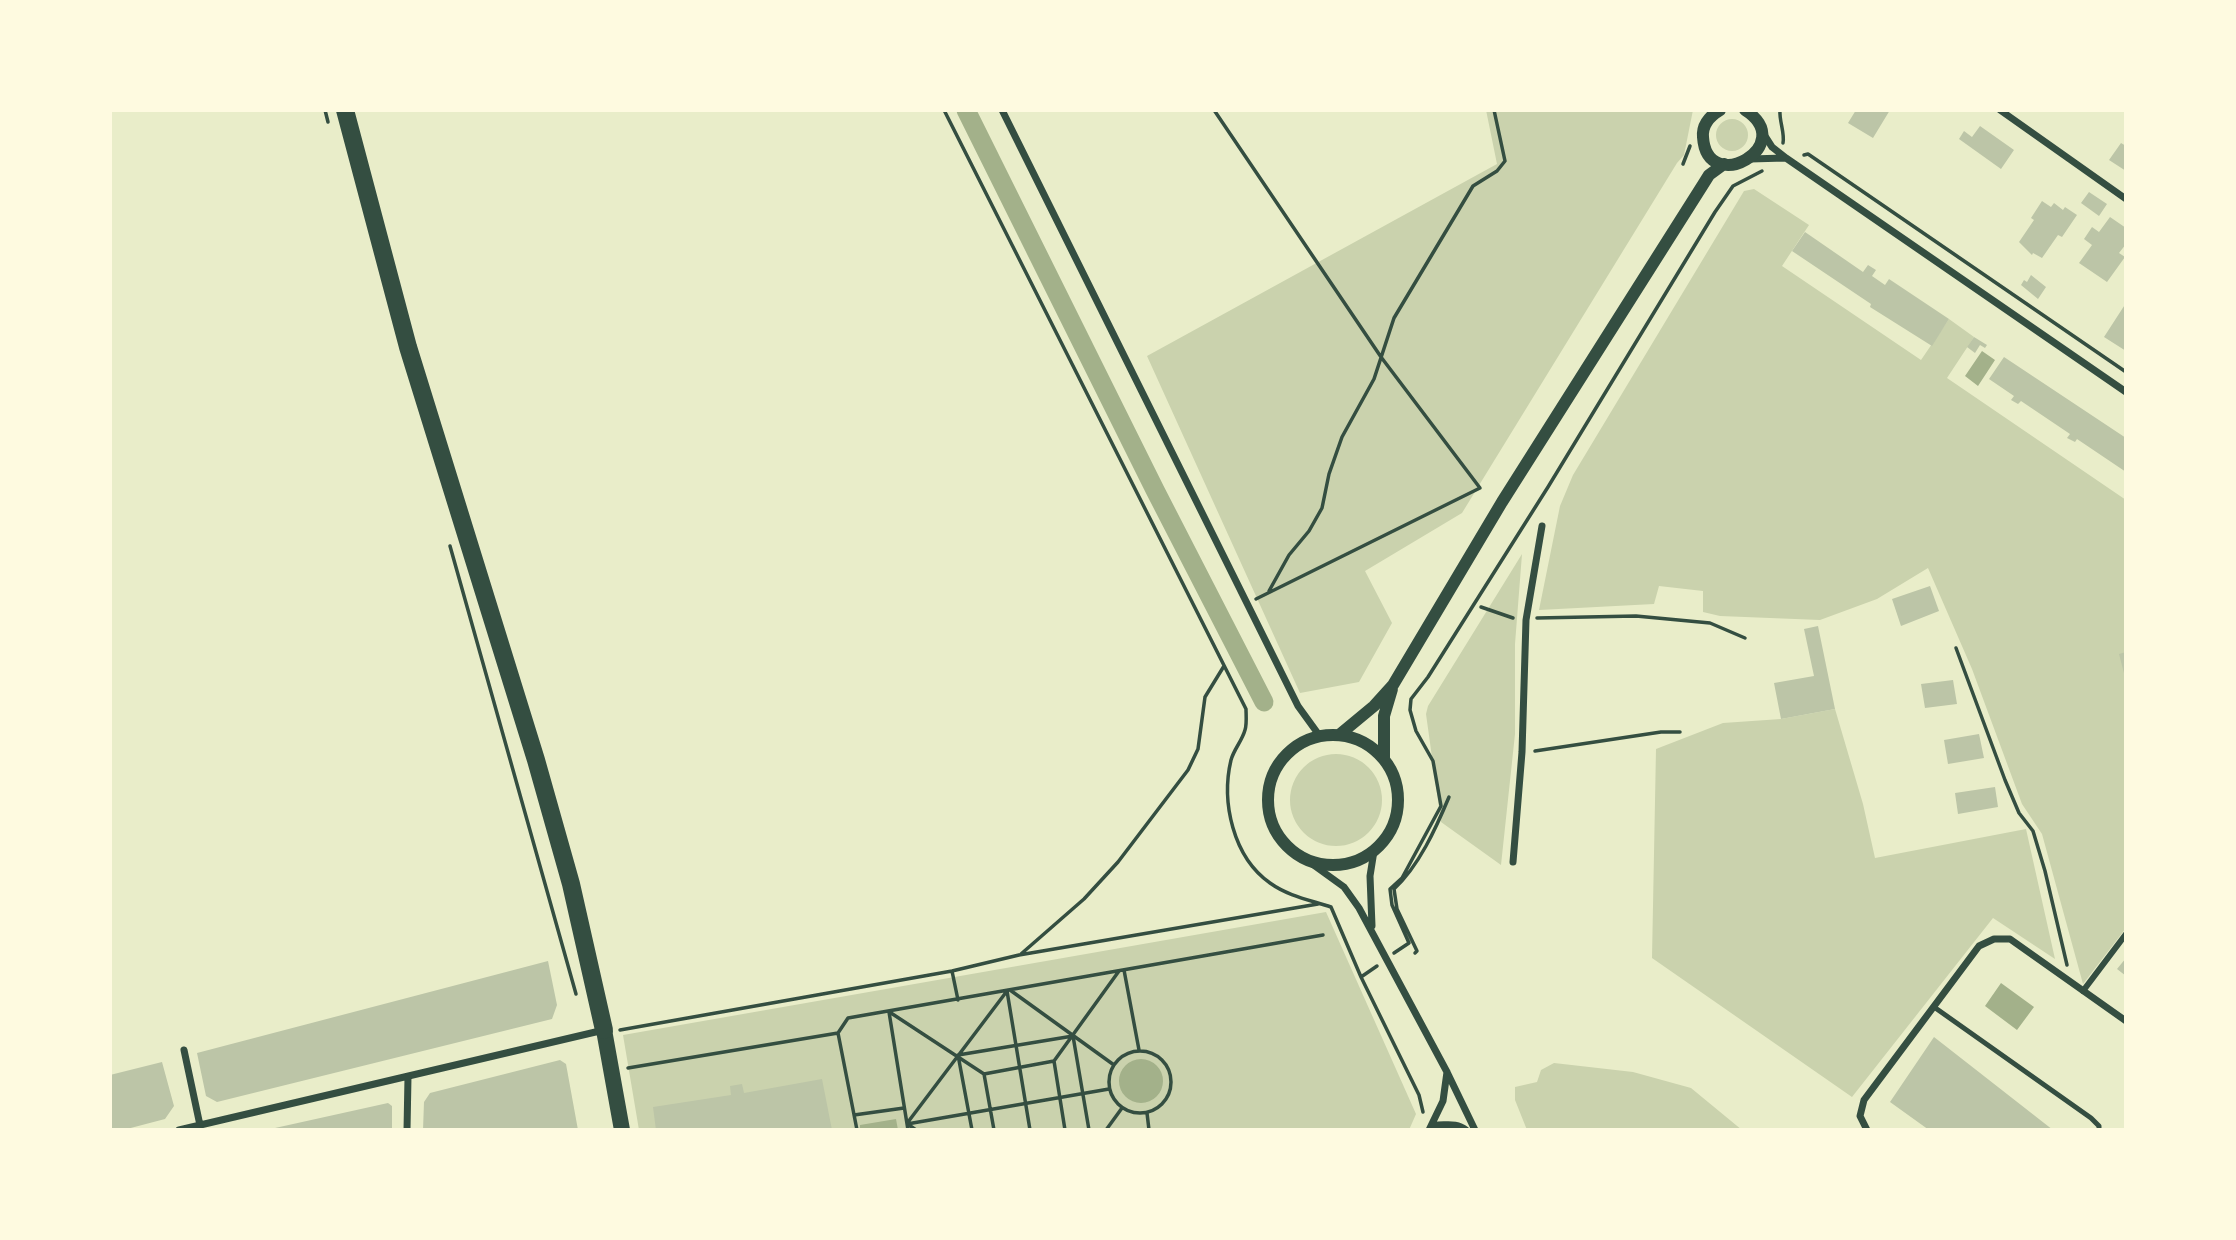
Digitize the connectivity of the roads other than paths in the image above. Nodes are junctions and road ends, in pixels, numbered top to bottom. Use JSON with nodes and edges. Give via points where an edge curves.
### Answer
{"nodes":[{"id":1,"x":345,"y":110,"type":"edge"},
{"id":2,"x":1002,"y":110,"type":"edge"},
{"id":3,"x":1720,"y":110,"type":"edge"},
{"id":4,"x":1745,"y":110,"type":"edge"},
{"id":5,"x":2000,"y":110,"type":"edge"},
{"id":6,"x":1758,"y":120,"type":"edge"},
{"id":7,"x":1707,"y":152,"type":"junction"},
{"id":8,"x":1788,"y":154,"type":"junction"},
{"id":9,"x":1750,"y":159,"type":"junction"},
{"id":10,"x":1724,"y":164,"type":"junction"},
{"id":11,"x":1709,"y":175,"type":"junction"},
{"id":12,"x":2126,"y":199,"type":"edge"},
{"id":13,"x":2126,"y":392,"type":"edge"},
{"id":14,"x":1542,"y":526,"type":"dead end"},
{"id":15,"x":1393,"y":685,"type":"junction"},
{"id":16,"x":1339,"y":734,"type":"junction"},
{"id":17,"x":1319,"y":735,"type":"junction"},
{"id":18,"x":1384,"y":759,"type":"junction"},
{"id":19,"x":1374,"y":851,"type":"junction"},
{"id":20,"x":1308,"y":861,"type":"junction"},
{"id":21,"x":1513,"y":862,"type":"dead end"},
{"id":22,"x":1373,"y":930,"type":"junction"},
{"id":23,"x":2126,"y":934,"type":"edge"},
{"id":24,"x":2083,"y":991,"type":"junction"},
{"id":25,"x":1934,"y":1007,"type":"junction"},
{"id":26,"x":2126,"y":1021,"type":"edge"},
{"id":27,"x":611,"y":1030,"type":"junction"},
{"id":28,"x":184,"y":1050,"type":"dead end"},
{"id":29,"x":1447,"y":1072,"type":"junction"},
{"id":30,"x":408,"y":1077,"type":"junction"},
{"id":31,"x":201,"y":1127,"type":"edge"},
{"id":32,"x":179,"y":1130,"type":"edge"},
{"id":33,"x":407,"y":1130,"type":"edge"},
{"id":34,"x":622,"y":1130,"type":"edge"},
{"id":35,"x":1429,"y":1130,"type":"edge"},
{"id":36,"x":1434,"y":1130,"type":"edge"},
{"id":37,"x":1466,"y":1130,"type":"edge"},
{"id":38,"x":1475,"y":1130,"type":"edge"},
{"id":39,"x":1867,"y":1130,"type":"edge"},
{"id":40,"x":2099,"y":1130,"type":"edge"}],
"edges":[{"from":1,"to":27,"type":"highway","via":[[408,347],[536,760]]},
{"from":2,"to":17,"type":"street","via":[[1298,706]]},
{"from":3,"to":7,"type":"street","via":[[1705,127]]},
{"from":4,"to":6,"type":"street"},
{"from":5,"to":12,"type":"street"},
{"from":6,"to":8,"type":"street","via":[[1772,147]]},
{"from":6,"to":9,"type":"street","via":[[1761,143]]},
{"from":7,"to":10,"type":"street"},
{"from":7,"to":11,"type":"street"},
{"from":8,"to":9,"type":"street"},
{"from":8,"to":13,"type":"street"},
{"from":9,"to":10,"type":"street"},
{"from":10,"to":11,"type":"street"},
{"from":11,"to":15,"type":"street","via":[[1502,502]]},
{"from":14,"to":21,"type":"street","via":[[1526,620]]},
{"from":15,"to":16,"type":"street"},
{"from":15,"to":18,"type":"street","via":[[1384,716]]},
{"from":16,"to":17,"type":"street"},
{"from":16,"to":18,"type":"street","via":[[1365,742]]},
{"from":17,"to":20,"type":"street","via":[[1284,756],[1268,794],[1269,815],[1277,834],[1290,850]]},
{"from":18,"to":19,"type":"street","via":[[1398,788],[1398,809],[1392,829]]},
{"from":19,"to":20,"type":"street","via":[[1339,866]]},
{"from":19,"to":22,"type":"street","via":[[1369,884]]},
{"from":20,"to":22,"type":"street","via":[[1344,887]]},
{"from":22,"to":29,"type":"street"},
{"from":23,"to":24,"type":"street"},
{"from":24,"to":25,"type":"street","via":[[2010,939],[1994,939],[1979,946]]},
{"from":24,"to":26,"type":"street"},
{"from":25,"to":39,"type":"street","via":[[1864,1100],[1860,1116]]},
{"from":25,"to":40,"type":"lane","via":[[2091,1118]]},
{"from":27,"to":30,"type":"street"},
{"from":27,"to":34,"type":"main road"},
{"from":28,"to":31,"type":"street"},
{"from":29,"to":35,"type":"street","via":[[1443,1101]]},
{"from":29,"to":38,"type":"street"},
{"from":30,"to":31,"type":"street"},
{"from":30,"to":33,"type":"street"},
{"from":31,"to":32,"type":"street"},
{"from":36,"to":37,"type":"street","via":[[1438,1125],[1453,1125]]}]}
